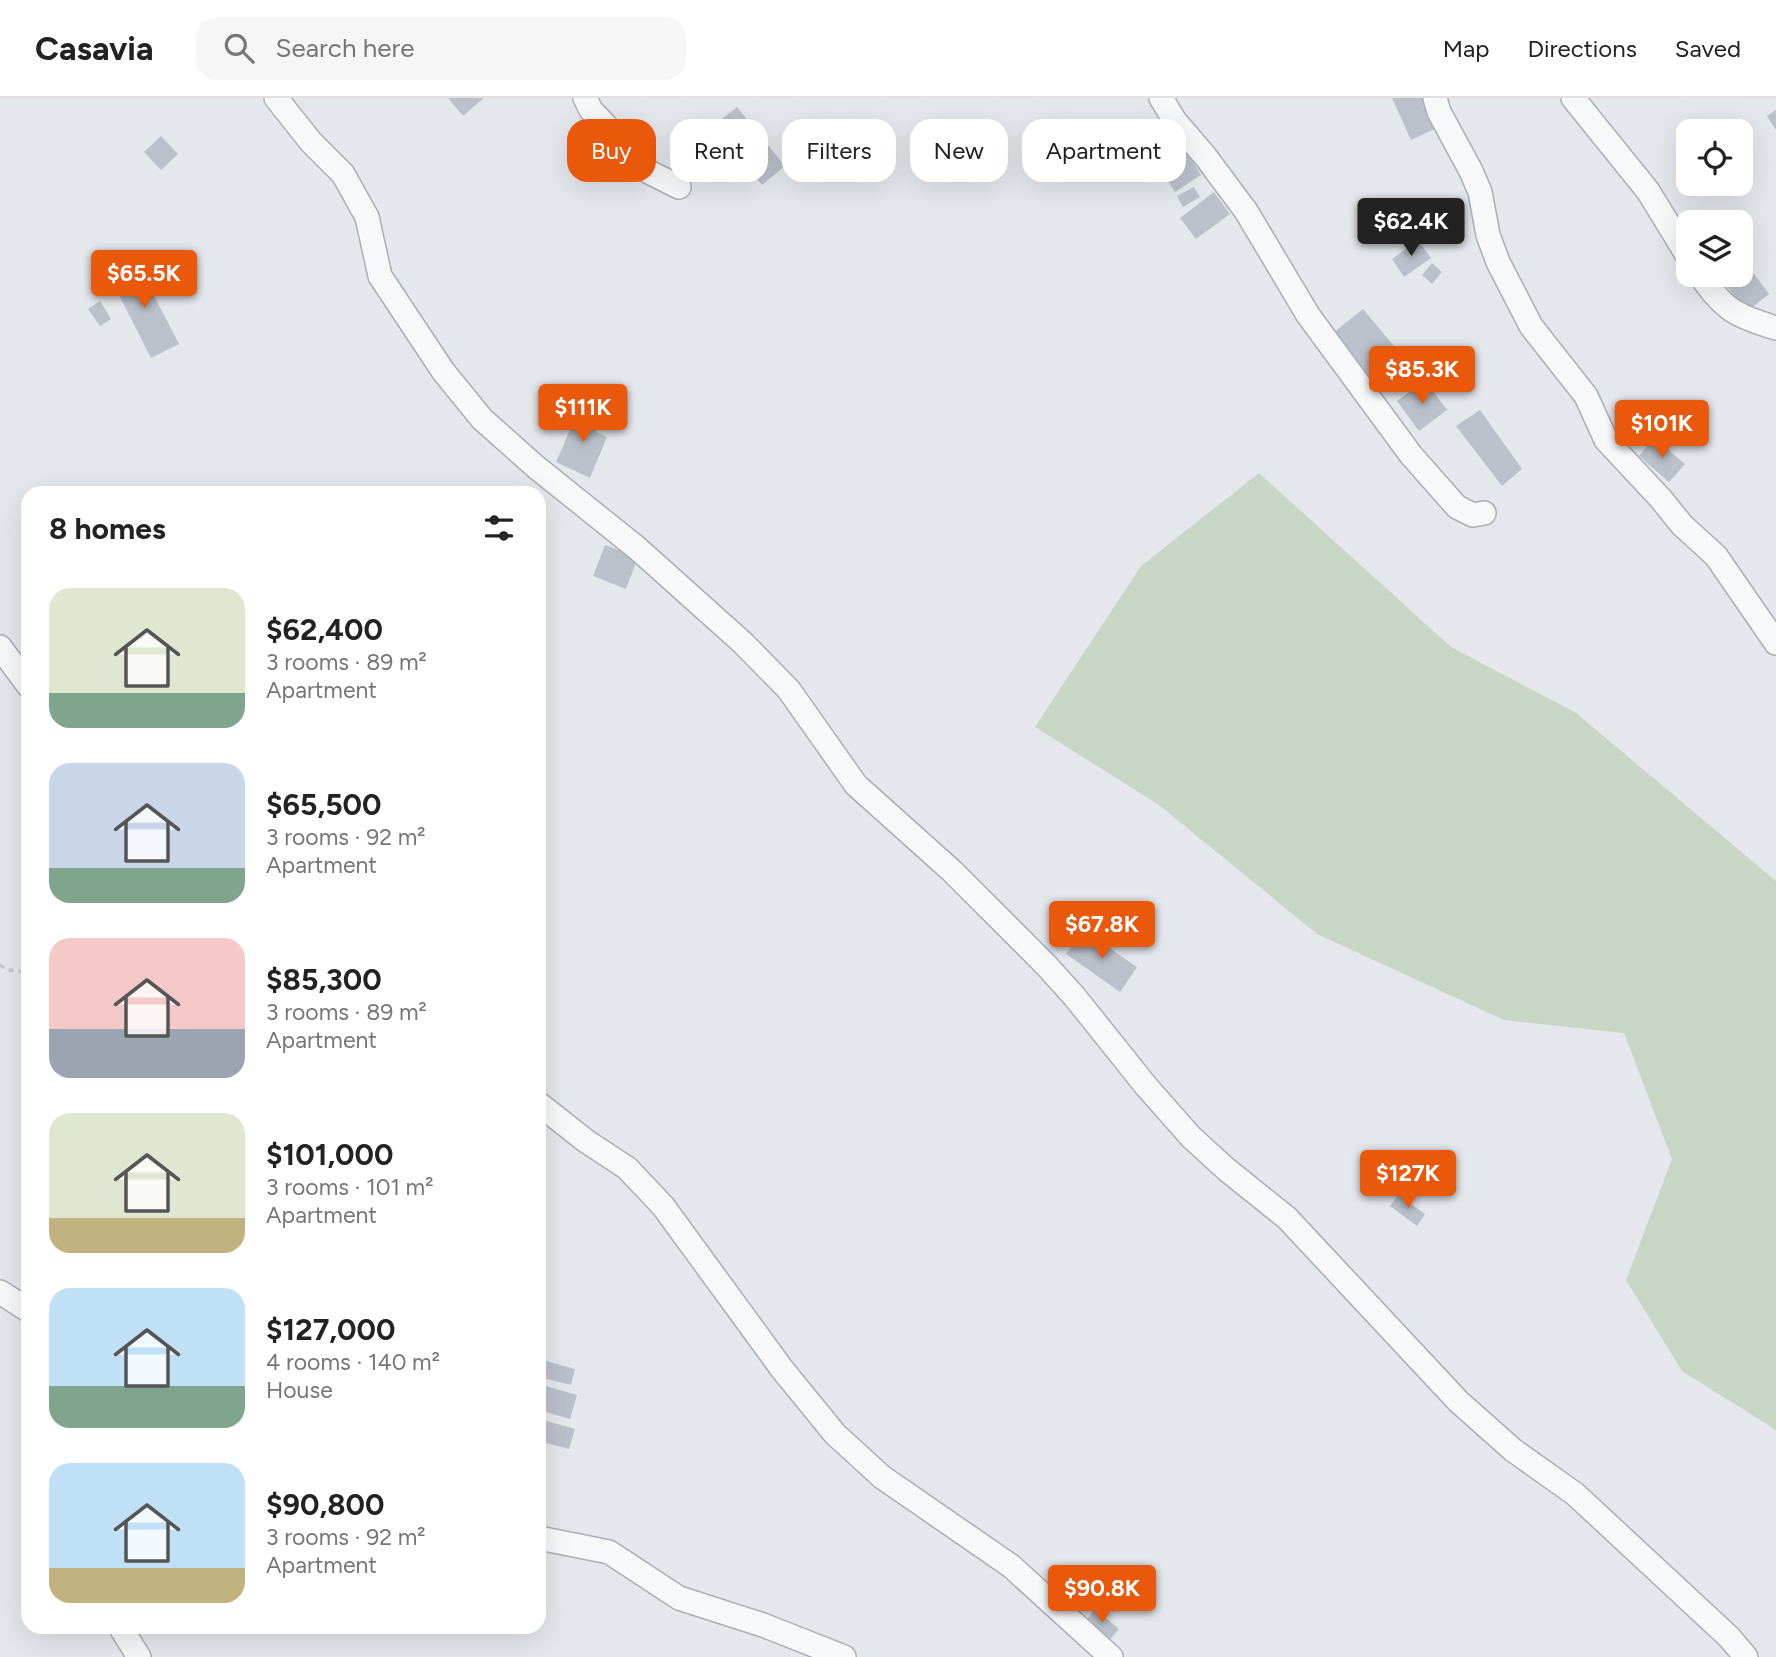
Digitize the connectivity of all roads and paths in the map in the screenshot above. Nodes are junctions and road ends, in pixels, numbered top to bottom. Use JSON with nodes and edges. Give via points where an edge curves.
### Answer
{"nodes":[{"id":1,"x":276,"y":98,"type":"edge"},
{"id":2,"x":1161,"y":98,"type":"edge"},
{"id":3,"x":1435,"y":98,"type":"edge"},
{"id":4,"x":1573,"y":98,"type":"edge"},
{"id":5,"x":589,"y":102,"type":"edge"},
{"id":6,"x":679,"y":187,"type":"dead end"},
{"id":7,"x":1676,"y":237,"type":"edge"},
{"id":8,"x":1708,"y":287,"type":"edge"},
{"id":9,"x":1776,"y":328,"type":"edge"},
{"id":10,"x":1484,"y":513,"type":"dead end"},
{"id":11,"x":1776,"y":643,"type":"edge"},
{"id":12,"x":0,"y":647,"type":"edge"},
{"id":13,"x":21,"y":676,"type":"edge"},
{"id":14,"x":0,"y":965,"type":"edge"},
{"id":15,"x":21,"y":971,"type":"edge"},
{"id":16,"x":546,"y":1110,"type":"edge"},
{"id":17,"x":0,"y":1292,"type":"edge"},
{"id":18,"x":21,"y":1309,"type":"edge"},
{"id":19,"x":546,"y":1539,"type":"edge"},
{"id":20,"x":125,"y":1634,"type":"edge"},
{"id":21,"x":139,"y":1657,"type":"edge"},
{"id":22,"x":844,"y":1657,"type":"edge"},
{"id":23,"x":1111,"y":1657,"type":"edge"},
{"id":24,"x":1746,"y":1657,"type":"edge"}],
"edges":[{"from":1,"to":24,"type":"street","via":[[343,174],[368,217],[380,276],[443,371],[482,419],[743,643],[789,690],[856,785],[952,871],[1053,973],[1191,1137],[1287,1218],[1458,1401],[1513,1450],[1575,1494]]},
{"from":2,"to":10,"type":"street","via":[[1246,211],[1308,316],[1411,455],[1457,508],[1473,515]]},
{"from":3,"to":11,"type":"street","via":[[1480,192],[1498,262],[1531,326],[1586,396],[1606,440],[1716,556]]},
{"from":4,"to":7,"type":"street","via":[[1647,191]]},
{"from":5,"to":6,"type":"street","via":[[649,172]]},
{"from":8,"to":9,"type":"street","via":[[1742,318]]},
{"from":12,"to":13,"type":"street"},
{"from":14,"to":15,"type":"path"},
{"from":16,"to":23,"type":"street","via":[[627,1168],[663,1206],[835,1434],[882,1477],[1011,1566]]},
{"from":17,"to":18,"type":"street"},
{"from":19,"to":22,"type":"street","via":[[609,1552],[679,1598]]},
{"from":20,"to":21,"type":"street"}]}
